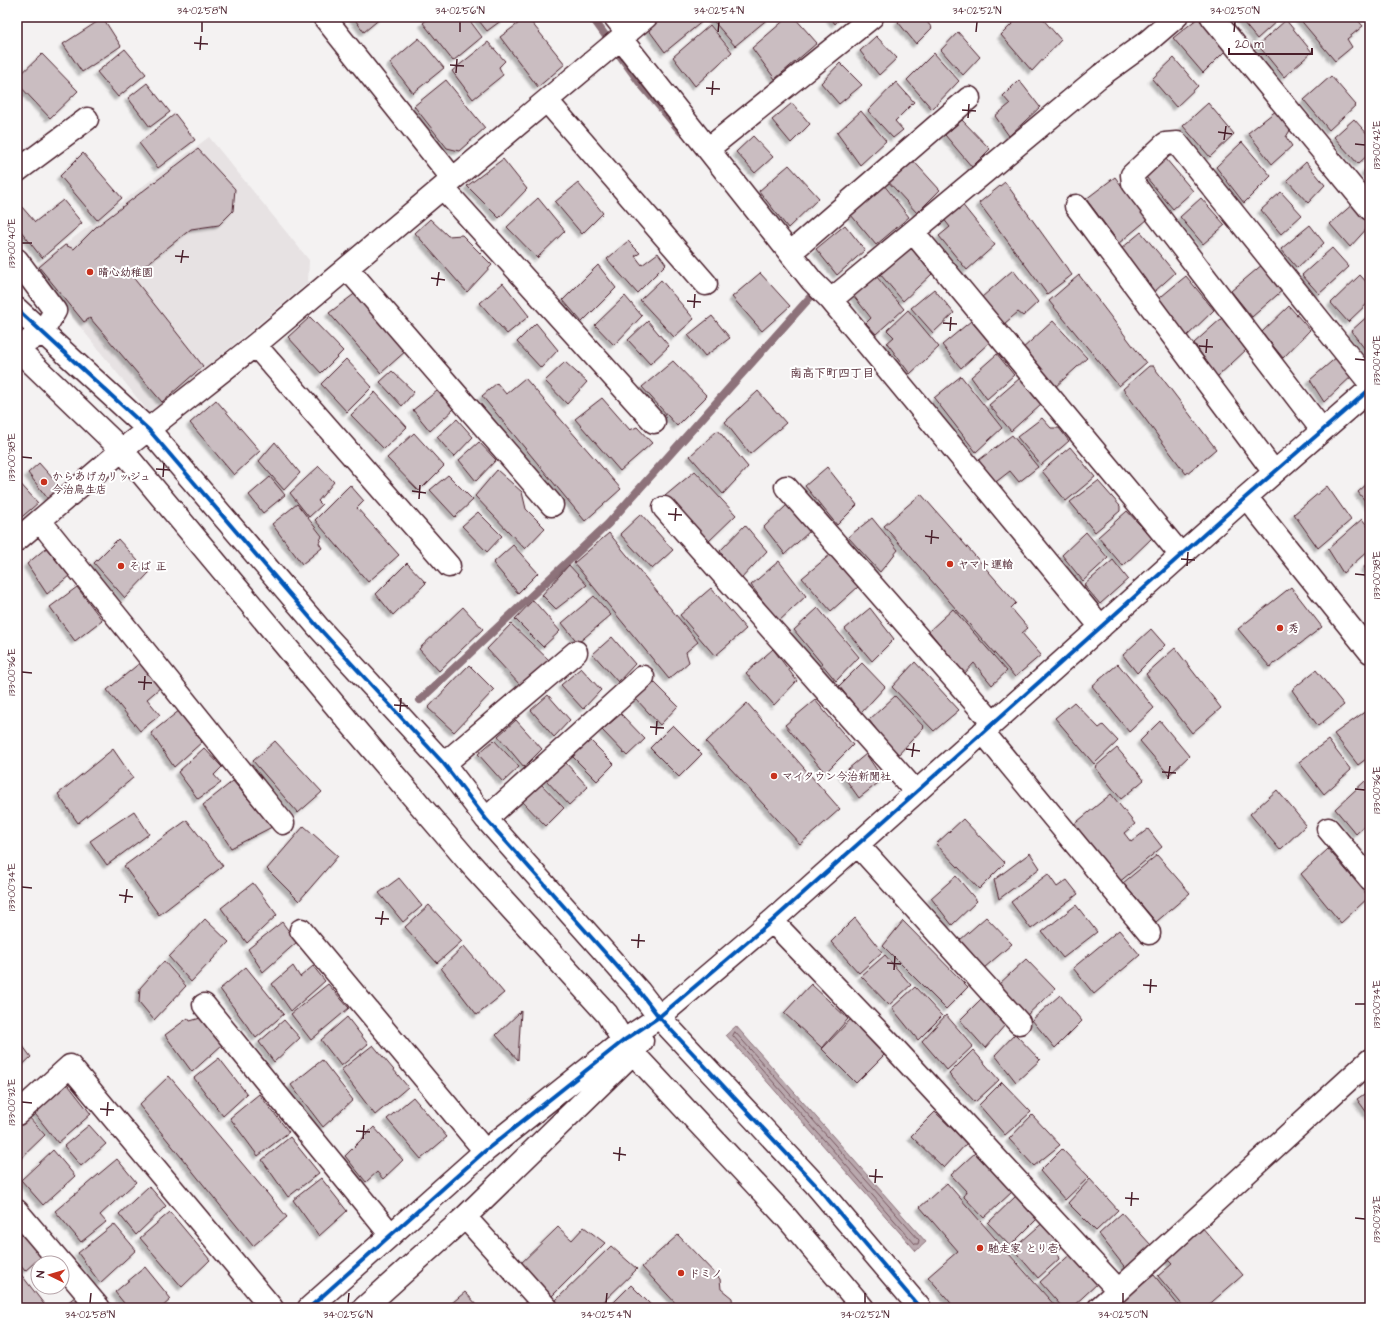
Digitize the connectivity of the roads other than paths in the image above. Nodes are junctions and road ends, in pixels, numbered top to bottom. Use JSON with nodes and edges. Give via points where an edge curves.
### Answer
{"nodes":[{"id":1,"x":324,"y":17,"type":"edge"},
{"id":2,"x":646,"y":17,"type":"edge"},
{"id":3,"x":872,"y":17,"type":"edge"},
{"id":4,"x":1176,"y":17,"type":"edge"},
{"id":5,"x":1212,"y":17,"type":"edge"},
{"id":6,"x":621,"y":30,"type":"edge"},
{"id":7,"x":968,"y":98,"type":"dead end"},
{"id":8,"x":547,"y":101,"type":"junction"},
{"id":9,"x":87,"y":119,"type":"dead end"},
{"id":10,"x":708,"y":149,"type":"junction"},
{"id":11,"x":17,"y":171,"type":"edge"},
{"id":12,"x":448,"y":184,"type":"junction"},
{"id":13,"x":1076,"y":206,"type":"dead end"},
{"id":14,"x":1370,"y":209,"type":"edge"},
{"id":15,"x":913,"y":232,"type":"junction"},
{"id":16,"x":790,"y":253,"type":"junction"},
{"id":17,"x":17,"y":260,"type":"edge"},
{"id":18,"x":347,"y":268,"type":"junction"},
{"id":19,"x":706,"y":284,"type":"dead end"},
{"id":20,"x":831,"y":300,"type":"junction"},
{"id":21,"x":17,"y":309,"type":"edge"},
{"id":22,"x":42,"y":333,"type":"junction"},
{"id":23,"x":255,"y":345,"type":"junction"},
{"id":24,"x":17,"y":349,"type":"edge"},
{"id":25,"x":1370,"y":383,"type":"edge"},
{"id":26,"x":1370,"y":389,"type":"edge"},
{"id":27,"x":654,"y":422,"type":"dead end"},
{"id":28,"x":149,"y":430,"type":"junction"},
{"id":29,"x":1322,"y":430,"type":"junction"},
{"id":30,"x":122,"y":450,"type":"junction"},
{"id":31,"x":1274,"y":472,"type":"junction"},
{"id":32,"x":786,"y":486,"type":"dead end"},
{"id":33,"x":1246,"y":497,"type":"junction"},
{"id":34,"x":552,"y":506,"type":"dead end"},
{"id":35,"x":664,"y":508,"type":"dead end"},
{"id":36,"x":40,"y":521,"type":"junction"},
{"id":37,"x":17,"y":540,"type":"edge"},
{"id":38,"x":1181,"y":556,"type":"junction"},
{"id":39,"x":449,"y":566,"type":"dead end"},
{"id":40,"x":1101,"y":627,"type":"junction"},
{"id":41,"x":576,"y":652,"type":"dead end"},
{"id":42,"x":1370,"y":652,"type":"edge"},
{"id":43,"x":643,"y":677,"type":"dead end"},
{"id":44,"x":988,"y":727,"type":"junction"},
{"id":45,"x":444,"y":764,"type":"junction"},
{"id":46,"x":916,"y":792,"type":"junction"},
{"id":47,"x":486,"y":819,"type":"junction"},
{"id":48,"x":283,"y":823,"type":"dead end"},
{"id":49,"x":1328,"y":829,"type":"dead end"},
{"id":50,"x":857,"y":844,"type":"junction"},
{"id":51,"x":1370,"y":879,"type":"edge"},
{"id":52,"x":772,"y":921,"type":"junction"},
{"id":53,"x":301,"y":930,"type":"dead end"},
{"id":54,"x":1148,"y":934,"type":"dead end"},
{"id":55,"x":204,"y":1005,"type":"dead end"},
{"id":56,"x":659,"y":1018,"type":"junction"},
{"id":57,"x":1019,"y":1023,"type":"dead end"},
{"id":58,"x":628,"y":1047,"type":"junction"},
{"id":59,"x":1370,"y":1060,"type":"edge"},
{"id":60,"x":17,"y":1114,"type":"edge"},
{"id":61,"x":485,"y":1151,"type":"junction"},
{"id":62,"x":17,"y":1210,"type":"edge"},
{"id":63,"x":465,"y":1217,"type":"junction"},
{"id":64,"x":391,"y":1235,"type":"junction"},
{"id":65,"x":55,"y":1255,"type":"edge"},
{"id":66,"x":70,"y":1273,"type":"edge"},
{"id":67,"x":1118,"y":1290,"type":"junction"},
{"id":68,"x":99,"y":1308,"type":"edge"},
{"id":69,"x":272,"y":1308,"type":"edge"},
{"id":70,"x":309,"y":1308,"type":"edge"},
{"id":71,"x":364,"y":1308,"type":"edge"},
{"id":72,"x":547,"y":1308,"type":"edge"},
{"id":73,"x":863,"y":1308,"type":"edge"},
{"id":74,"x":920,"y":1308,"type":"edge"},
{"id":75,"x":1099,"y":1308,"type":"edge"}],
"edges":[{"from":1,"to":12,"type":"street"},
{"from":2,"to":6,"type":"street"},
{"from":3,"to":10,"type":"street"},
{"from":4,"to":15,"type":"street","via":[[1100,76]]},
{"from":5,"to":14,"type":"street"},
{"from":6,"to":8,"type":"street"},
{"from":6,"to":10,"type":"street"},
{"from":7,"to":16,"type":"street"},
{"from":8,"to":12,"type":"street"},
{"from":8,"to":19,"type":"street"},
{"from":9,"to":11,"type":"street"},
{"from":10,"to":16,"type":"street"},
{"from":12,"to":18,"type":"street"},
{"from":12,"to":27,"type":"street"},
{"from":13,"to":31,"type":"street"},
{"from":15,"to":20,"type":"street"},
{"from":15,"to":38,"type":"street"},
{"from":16,"to":20,"type":"street"},
{"from":17,"to":22,"type":"street","via":[[55,311]]},
{"from":18,"to":23,"type":"street"},
{"from":18,"to":34,"type":"street"},
{"from":20,"to":40,"type":"street"},
{"from":21,"to":22,"type":"street"},
{"from":22,"to":24,"type":"street"},
{"from":22,"to":28,"type":"street"},
{"from":23,"to":28,"type":"street"},
{"from":23,"to":39,"type":"street"},
{"from":24,"to":30,"type":"street"},
{"from":25,"to":29,"type":"street","via":[[1177,143],[1165,144],[1132,175],[1133,183]]},
{"from":26,"to":29,"type":"street"},
{"from":28,"to":30,"type":"street"},
{"from":28,"to":45,"type":"street","via":[[318,627]]},
{"from":29,"to":31,"type":"street"},
{"from":30,"to":36,"type":"street"},
{"from":30,"to":58,"type":"street","via":[[467,860],[607,1014]]},
{"from":31,"to":33,"type":"street"},
{"from":32,"to":44,"type":"street"},
{"from":33,"to":38,"type":"street"},
{"from":33,"to":42,"type":"street"},
{"from":35,"to":46,"type":"street"},
{"from":36,"to":37,"type":"street"},
{"from":36,"to":48,"type":"street"},
{"from":38,"to":40,"type":"street"},
{"from":40,"to":44,"type":"street"},
{"from":41,"to":45,"type":"street"},
{"from":43,"to":47,"type":"street"},
{"from":44,"to":46,"type":"street"},
{"from":44,"to":54,"type":"street"},
{"from":45,"to":47,"type":"street"},
{"from":46,"to":50,"type":"street"},
{"from":47,"to":56,"type":"street","via":[[639,991]]},
{"from":49,"to":51,"type":"street"},
{"from":50,"to":52,"type":"street"},
{"from":50,"to":57,"type":"street"},
{"from":52,"to":56,"type":"street"},
{"from":52,"to":67,"type":"street","via":[[896,1049]]},
{"from":53,"to":61,"type":"street"},
{"from":55,"to":64,"type":"street"},
{"from":56,"to":58,"type":"street"},
{"from":56,"to":74,"type":"street","via":[[814,1183]]},
{"from":58,"to":61,"type":"street"},
{"from":58,"to":63,"type":"street"},
{"from":58,"to":73,"type":"street","via":[[786,1217]]},
{"from":59,"to":67,"type":"street"},
{"from":60,"to":69,"type":"street","via":[[70,1066]]},
{"from":61,"to":64,"type":"street"},
{"from":62,"to":65,"type":"street"},
{"from":63,"to":71,"type":"street"},
{"from":63,"to":72,"type":"street"},
{"from":64,"to":70,"type":"street"},
{"from":66,"to":68,"type":"street"},
{"from":67,"to":75,"type":"street"}]}
